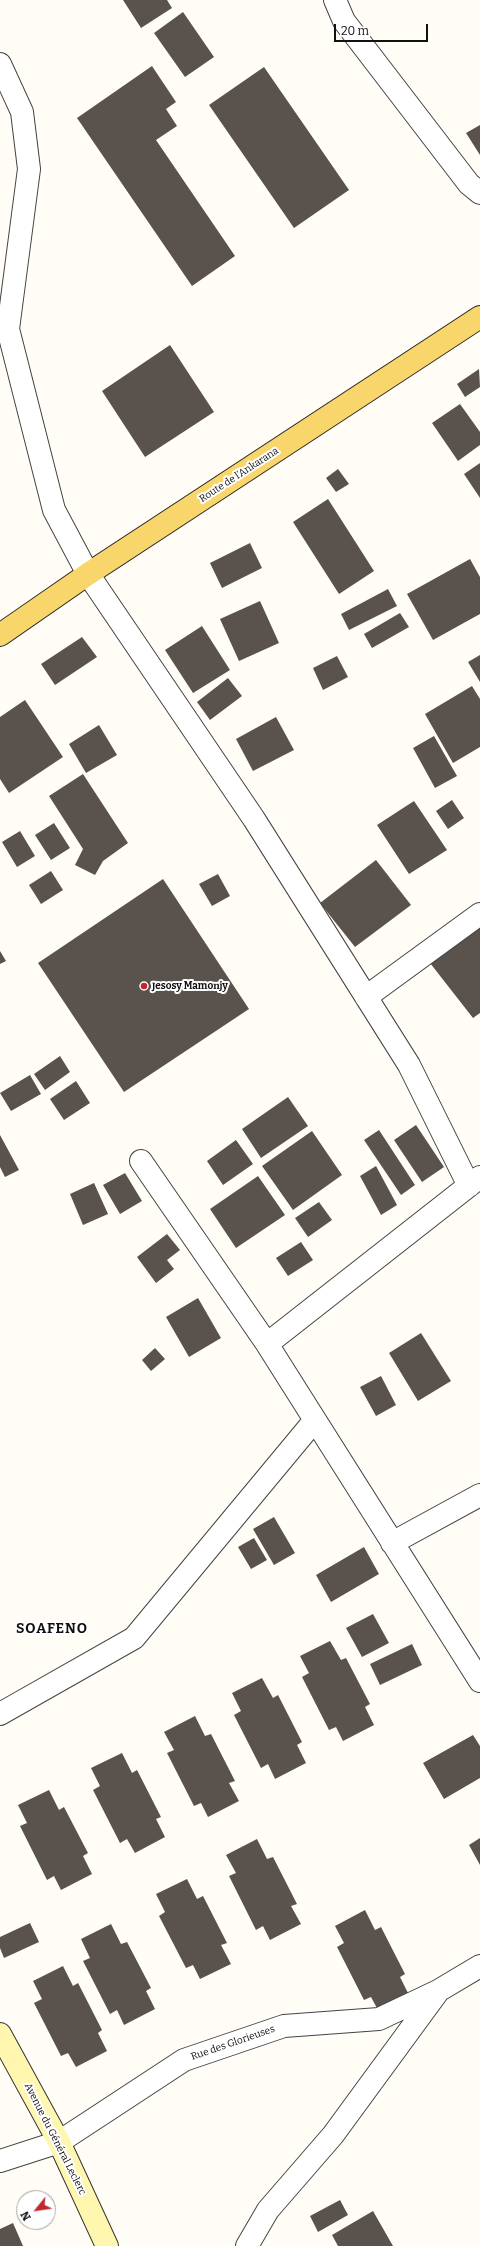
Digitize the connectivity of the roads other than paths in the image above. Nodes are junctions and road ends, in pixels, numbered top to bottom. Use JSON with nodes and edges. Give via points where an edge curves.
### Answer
{"nodes":[{"id":1,"x":335,"y":0,"type":"edge"},
{"id":2,"x":0,"y":64,"type":"edge"},
{"id":3,"x":480,"y":193,"type":"edge"},
{"id":4,"x":480,"y":317,"type":"edge"},
{"id":5,"x":88,"y":574,"type":"junction"},
{"id":6,"x":0,"y":635,"type":"edge"},
{"id":7,"x":480,"y":914,"type":"edge"},
{"id":8,"x":366,"y":997,"type":"junction"},
{"id":9,"x":141,"y":1161,"type":"dead end"},
{"id":10,"x":474,"y":1181,"type":"edge"},
{"id":11,"x":267,"y":1344,"type":"junction"},
{"id":12,"x":315,"y":1420,"type":"junction"},
{"id":13,"x":480,"y":1495,"type":"edge"},
{"id":14,"x":392,"y":1543,"type":"junction"},
{"id":15,"x":480,"y":1682,"type":"edge"},
{"id":16,"x":0,"y":1714,"type":"edge"},
{"id":17,"x":480,"y":1966,"type":"edge"},
{"id":18,"x":438,"y":1992,"type":"junction"},
{"id":19,"x":0,"y":2034,"type":"edge"},
{"id":20,"x":59,"y":2142,"type":"junction"},
{"id":21,"x":0,"y":2161,"type":"edge"},
{"id":22,"x":107,"y":2246,"type":"edge"},
{"id":23,"x":247,"y":2246,"type":"edge"}],
"edges":[{"from":1,"to":3,"type":"street","via":[[344,21],[469,184]]},
{"from":2,"to":5,"type":"street","via":[[22,112],[29,169],[8,329],[54,510]]},
{"from":4,"to":5,"type":"main road","name":"Route de l'Ankarana"},
{"from":5,"to":6,"type":"main road","name":"Route de l'Ankarana"},
{"from":5,"to":8,"type":"street","via":[[254,820]]},
{"from":7,"to":8,"type":"street"},
{"from":8,"to":10,"type":"street","via":[[409,1065]]},
{"from":9,"to":11,"type":"street"},
{"from":10,"to":11,"type":"street"},
{"from":11,"to":12,"type":"street"},
{"from":12,"to":14,"type":"street"},
{"from":12,"to":16,"type":"street","via":[[134,1638]]},
{"from":13,"to":14,"type":"street"},
{"from":14,"to":15,"type":"street"},
{"from":17,"to":18,"type":"street","name":"Rue des Glorieuses"},
{"from":18,"to":20,"type":"street","name":"Rue des Glorieuses","via":[[379,2019],[284,2026],[184,2060]]},
{"from":18,"to":23,"type":"street","via":[[333,2135],[268,2210]]},
{"from":19,"to":20,"type":"main road","name":"Avenue du Général Leclerc"},
{"from":20,"to":21,"type":"street","name":"Rue des Glorieuses"},
{"from":20,"to":22,"type":"main road","name":"Avenue du Général Leclerc"}]}
